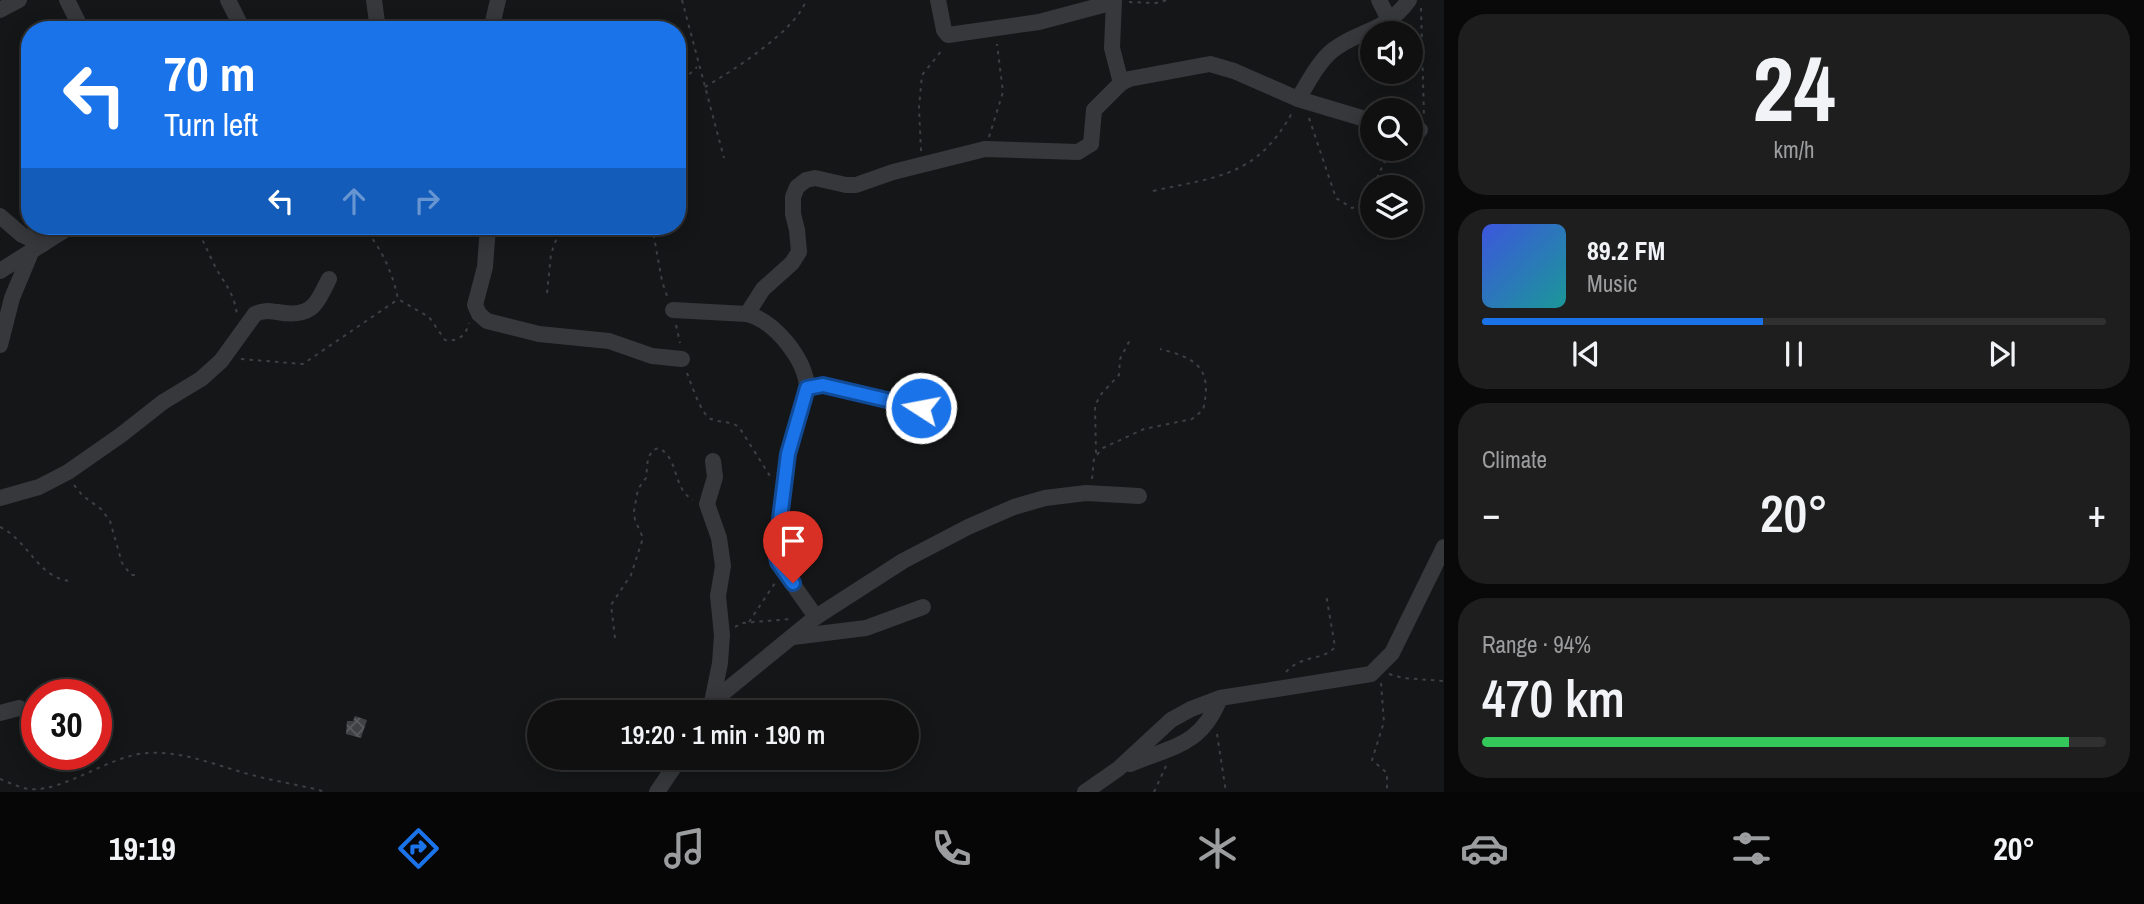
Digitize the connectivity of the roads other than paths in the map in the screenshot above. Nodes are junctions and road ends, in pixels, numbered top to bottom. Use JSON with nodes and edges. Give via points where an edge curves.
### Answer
{"nodes":[{"id":1,"x":19,"y":0,"type":"edge"},
{"id":2,"x":67,"y":0,"type":"edge"},
{"id":3,"x":228,"y":0,"type":"edge"},
{"id":4,"x":374,"y":0,"type":"edge"},
{"id":5,"x":498,"y":0,"type":"edge"},
{"id":6,"x":938,"y":0,"type":"edge"},
{"id":7,"x":1379,"y":0,"type":"edge"},
{"id":8,"x":1114,"y":1,"type":"edge"},
{"id":9,"x":1415,"y":1,"type":"edge"},
{"id":10,"x":0,"y":10,"type":"edge"},
{"id":11,"x":78,"y":21,"type":"edge"},
{"id":12,"x":238,"y":21,"type":"edge"},
{"id":13,"x":377,"y":21,"type":"edge"},
{"id":14,"x":493,"y":21,"type":"edge"},
{"id":15,"x":1390,"y":21,"type":"edge"},
{"id":16,"x":1397,"y":21,"type":"edge"},
{"id":17,"x":1360,"y":37,"type":"edge"},
{"id":18,"x":1121,"y":83,"type":"junction"},
{"id":19,"x":1298,"y":99,"type":"junction"},
{"id":20,"x":1360,"y":118,"type":"edge"},
{"id":21,"x":0,"y":216,"type":"edge"},
{"id":22,"x":21,"y":233,"type":"edge"},
{"id":23,"x":23,"y":235,"type":"edge"},
{"id":24,"x":57,"y":235,"type":"edge"},
{"id":25,"x":488,"y":235,"type":"edge"},
{"id":26,"x":38,"y":247,"type":"junction"},
{"id":27,"x":0,"y":271,"type":"edge"},
{"id":28,"x":328,"y":279,"type":"dead end"},
{"id":29,"x":673,"y":310,"type":"road end"},
{"id":30,"x":747,"y":314,"type":"junction"},
{"id":31,"x":0,"y":345,"type":"edge"},
{"id":32,"x":682,"y":359,"type":"road end"},
{"id":33,"x":807,"y":388,"type":"junction"},
{"id":34,"x":921,"y":408,"type":"dead end"},
{"id":35,"x":713,"y":461,"type":"dead end"},
{"id":36,"x":1139,"y":496,"type":"dead end"},
{"id":37,"x":0,"y":498,"type":"edge"},
{"id":38,"x":1444,"y":547,"type":"edge"},
{"id":39,"x":923,"y":607,"type":"dead end"},
{"id":40,"x":816,"y":617,"type":"junction"},
{"id":41,"x":790,"y":638,"type":"junction"},
{"id":42,"x":1220,"y":698,"type":"junction"},
{"id":43,"x":711,"y":700,"type":"edge"},
{"id":44,"x":717,"y":700,"type":"edge"},
{"id":45,"x":19,"y":708,"type":"dead end"},
{"id":46,"x":0,"y":713,"type":"edge"},
{"id":47,"x":1118,"y":768,"type":"junction"},
{"id":48,"x":672,"y":770,"type":"edge"},
{"id":49,"x":657,"y":792,"type":"edge"},
{"id":50,"x":1085,"y":792,"type":"edge"}],
"edges":[{"from":1,"to":10,"type":"street"},
{"from":2,"to":11,"type":"street"},
{"from":3,"to":12,"type":"street"},
{"from":4,"to":13,"type":"street"},
{"from":5,"to":14,"type":"street"},
{"from":6,"to":8,"type":"street","via":[[948,35],[1038,22]]},
{"from":7,"to":15,"type":"street"},
{"from":8,"to":18,"type":"street","via":[[1112,48]]},
{"from":9,"to":16,"type":"street"},
{"from":17,"to":19,"type":"street","via":[[1332,51]]},
{"from":18,"to":19,"type":"street","via":[[1210,64]]},
{"from":18,"to":30,"type":"street","via":[[1094,110],[1087,149],[985,149],[856,185],[806,180],[793,197],[799,252],[763,289]]},
{"from":19,"to":20,"type":"street"},
{"from":21,"to":22,"type":"street"},
{"from":23,"to":26,"type":"street"},
{"from":24,"to":26,"type":"street"},
{"from":25,"to":32,"type":"street","via":[[475,304],[487,321],[539,334],[609,341],[652,356]]},
{"from":26,"to":27,"type":"street"},
{"from":26,"to":31,"type":"street","via":[[12,298]]},
{"from":28,"to":37,"type":"street","via":[[308,311],[293,315],[258,312],[224,358],[201,379],[63,474]]},
{"from":29,"to":30,"type":"street"},
{"from":30,"to":33,"type":"street","via":[[778,332],[803,367]]},
{"from":33,"to":34,"type":"street","via":[[823,385]]},
{"from":33,"to":40,"type":"street","via":[[794,425],[776,551],[782,569]]},
{"from":35,"to":43,"type":"street","via":[[715,477],[707,504],[723,566],[718,596],[720,663]]},
{"from":36,"to":40,"type":"street","via":[[1086,493],[1014,507],[903,561]]},
{"from":38,"to":42,"type":"street","via":[[1392,653],[1379,668],[1361,677]]},
{"from":39,"to":41,"type":"street","via":[[866,628]]},
{"from":40,"to":41,"type":"street"},
{"from":41,"to":44,"type":"street"},
{"from":42,"to":47,"type":"street","via":[[1171,720]]},
{"from":42,"to":47,"type":"street","via":[[1214,715],[1199,733]]},
{"from":45,"to":46,"type":"street"},
{"from":47,"to":50,"type":"street"},
{"from":48,"to":49,"type":"street"}]}
